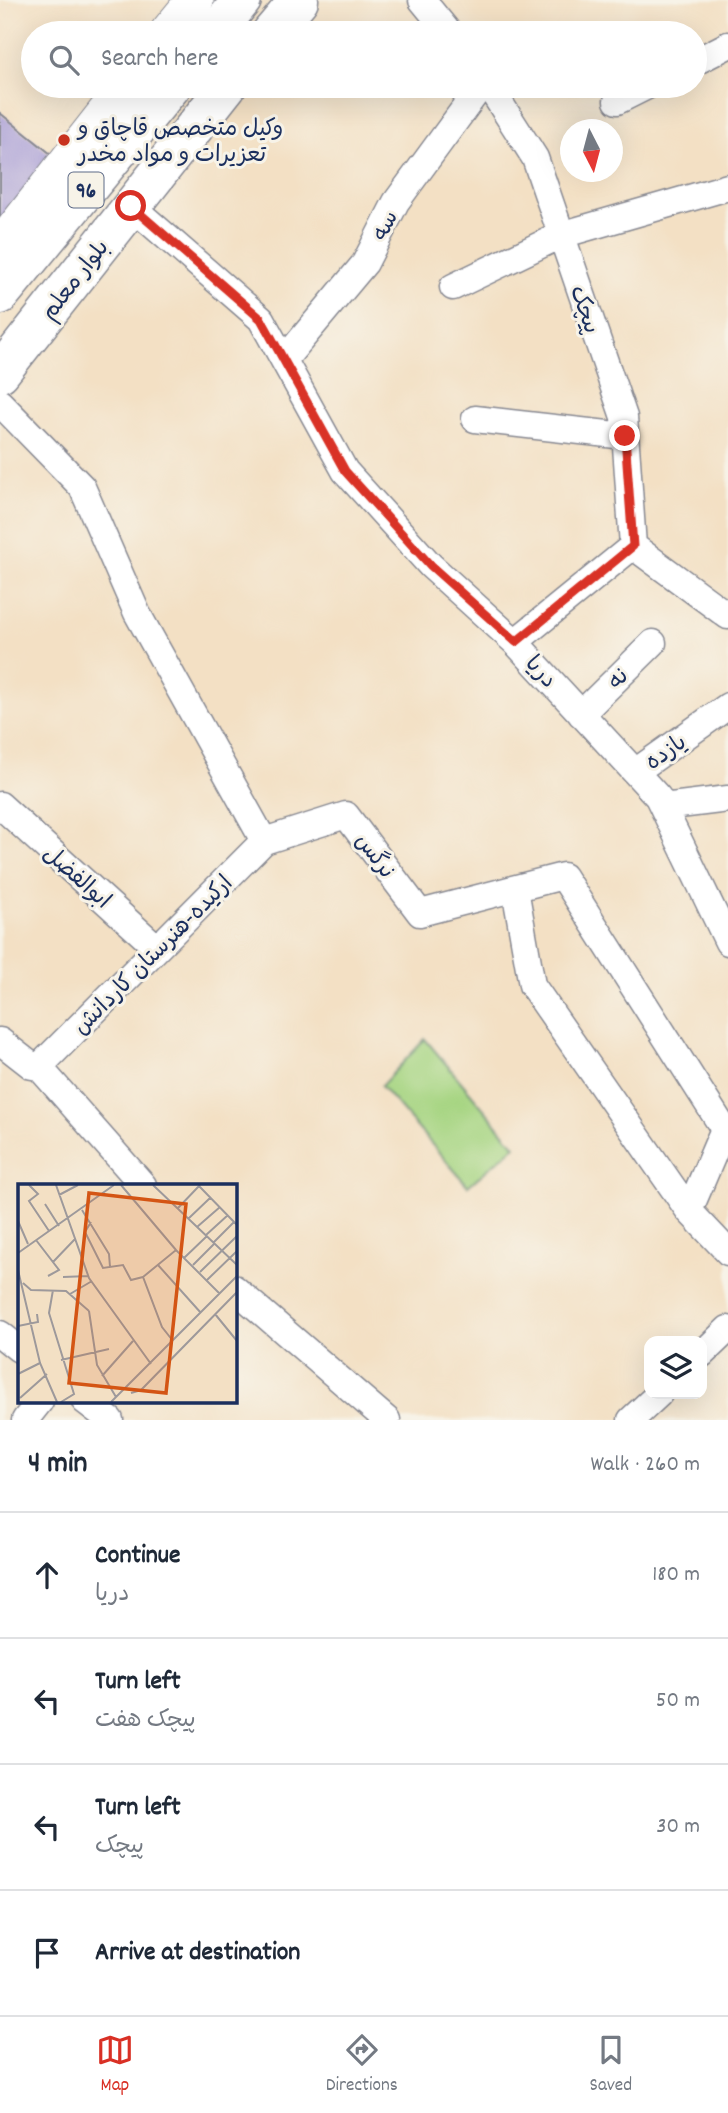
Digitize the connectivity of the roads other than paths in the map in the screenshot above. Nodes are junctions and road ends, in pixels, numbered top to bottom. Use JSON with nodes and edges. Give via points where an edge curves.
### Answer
{"nodes":[{"id":1,"x":195,"y":0,"type":"edge"},
{"id":2,"x":242,"y":0,"type":"edge"},
{"id":3,"x":299,"y":0,"type":"edge"},
{"id":4,"x":422,"y":0,"type":"edge"},
{"id":5,"x":177,"y":21,"type":"edge"},
{"id":6,"x":225,"y":21,"type":"edge"},
{"id":7,"x":281,"y":21,"type":"edge"},
{"id":8,"x":439,"y":21,"type":"edge"},
{"id":9,"x":728,"y":45,"type":"edge"},
{"id":10,"x":707,"y":56,"type":"edge"},
{"id":11,"x":118,"y":98,"type":"edge"},
{"id":12,"x":162,"y":98,"type":"edge"},
{"id":13,"x":217,"y":98,"type":"edge"},
{"id":14,"x":472,"y":98,"type":"edge"},
{"id":15,"x":496,"y":98,"type":"edge"},
{"id":16,"x":623,"y":98,"type":"edge"},
{"id":17,"x":617,"y":101,"type":"dead end"},
{"id":18,"x":728,"y":187,"type":"edge"},
{"id":19,"x":131,"y":206,"type":"junction"},
{"id":20,"x":561,"y":235,"type":"junction"},
{"id":21,"x":0,"y":248,"type":"edge"},
{"id":22,"x":453,"y":287,"type":"dead end"},
{"id":23,"x":0,"y":295,"type":"edge"},
{"id":24,"x":284,"y":360,"type":"junction"},
{"id":25,"x":0,"y":373,"type":"edge"},
{"id":26,"x":0,"y":404,"type":"edge"},
{"id":27,"x":475,"y":419,"type":"dead end"},
{"id":28,"x":625,"y":436,"type":"junction"},
{"id":29,"x":633,"y":546,"type":"junction"},
{"id":30,"x":728,"y":616,"type":"edge"},
{"id":31,"x":516,"y":642,"type":"junction"},
{"id":32,"x":653,"y":643,"type":"dead end"},
{"id":33,"x":728,"y":706,"type":"edge"},
{"id":34,"x":582,"y":714,"type":"junction"},
{"id":35,"x":635,"y":772,"type":"junction"},
{"id":36,"x":728,"y":799,"type":"edge"},
{"id":37,"x":0,"y":806,"type":"edge"},
{"id":38,"x":663,"y":807,"type":"junction"},
{"id":39,"x":264,"y":841,"type":"junction"},
{"id":40,"x":515,"y":889,"type":"junction"},
{"id":41,"x":728,"y":942,"type":"edge"},
{"id":42,"x":156,"y":947,"type":"junction"},
{"id":43,"x":0,"y":1041,"type":"edge"},
{"id":44,"x":39,"y":1067,"type":"junction"},
{"id":45,"x":142,"y":1184,"type":"edge"},
{"id":46,"x":690,"y":1211,"type":"junction"},
{"id":47,"x":728,"y":1252,"type":"edge"},
{"id":48,"x":236,"y":1290,"type":"edge"},
{"id":49,"x":728,"y":1329,"type":"edge"},
{"id":50,"x":0,"y":1334,"type":"edge"},
{"id":51,"x":18,"y":1348,"type":"edge"},
{"id":52,"x":707,"y":1349,"type":"edge"},
{"id":53,"x":654,"y":1399,"type":"edge"},
{"id":54,"x":39,"y":1402,"type":"edge"},
{"id":55,"x":86,"y":1402,"type":"edge"},
{"id":56,"x":25,"y":1420,"type":"edge"},
{"id":57,"x":110,"y":1420,"type":"edge"},
{"id":58,"x":387,"y":1420,"type":"edge"},
{"id":59,"x":631,"y":1420,"type":"edge"}],
"edges":[{"from":1,"to":5,"type":"street"},
{"from":2,"to":6,"type":"highway"},
{"from":3,"to":7,"type":"highway"},
{"from":4,"to":8,"type":"street"},
{"from":9,"to":10,"type":"street"},
{"from":11,"to":21,"type":"street"},
{"from":12,"to":23,"type":"highway","name":"بلوار معلم","number":"96"},
{"from":13,"to":19,"type":"highway","name":"بلوار معلم","number":"96"},
{"from":14,"to":24,"type":"street","name":"سه","via":[[396,202],[365,263]]},
{"from":15,"to":20,"type":"street","name":"پیچک","via":[[534,159]]},
{"from":16,"to":17,"type":"street"},
{"from":18,"to":20,"type":"street"},
{"from":19,"to":24,"type":"street","name":"دریا","via":[[261,319]]},
{"from":19,"to":25,"type":"highway","name":"بلوار معلم","number":"96"},
{"from":20,"to":22,"type":"street"},
{"from":20,"to":28,"type":"street","name":"پیچک","via":[[624,418]]},
{"from":24,"to":31,"type":"street","name":"دریا","via":[[345,471],[431,566]]},
{"from":26,"to":39,"type":"street","via":[[82,486],[137,613]]},
{"from":27,"to":28,"type":"street"},
{"from":28,"to":29,"type":"street","name":"پیچک"},
{"from":29,"to":30,"type":"street"},
{"from":29,"to":31,"type":"street"},
{"from":31,"to":34,"type":"street","name":"دریا"},
{"from":32,"to":34,"type":"street","name":"نه"},
{"from":33,"to":35,"type":"street","name":"یازده"},
{"from":34,"to":35,"type":"street","name":"دریا"},
{"from":35,"to":38,"type":"street","name":"دریا"},
{"from":36,"to":38,"type":"street"},
{"from":37,"to":42,"type":"street","name":"ابوالفضل"},
{"from":38,"to":41,"type":"street","name":"دریا"},
{"from":39,"to":40,"type":"street","name":"نرگس","via":[[346,815],[420,913]]},
{"from":39,"to":42,"type":"street","name":"ارکیده-هنرستان کاردانش"},
{"from":40,"to":46,"type":"street","via":[[532,985]]},
{"from":40,"to":46,"type":"street","name":"نرگس","via":[[563,876],[724,1129]]},
{"from":42,"to":44,"type":"street","name":"ارکیده-هنرستان کاردانش"},
{"from":43,"to":44,"type":"street"},
{"from":44,"to":45,"type":"street"},
{"from":46,"to":47,"type":"street"},
{"from":48,"to":58,"type":"street"},
{"from":49,"to":52,"type":"street"},
{"from":50,"to":51,"type":"street"},
{"from":53,"to":59,"type":"street"},
{"from":54,"to":56,"type":"street"},
{"from":55,"to":57,"type":"street"}]}
